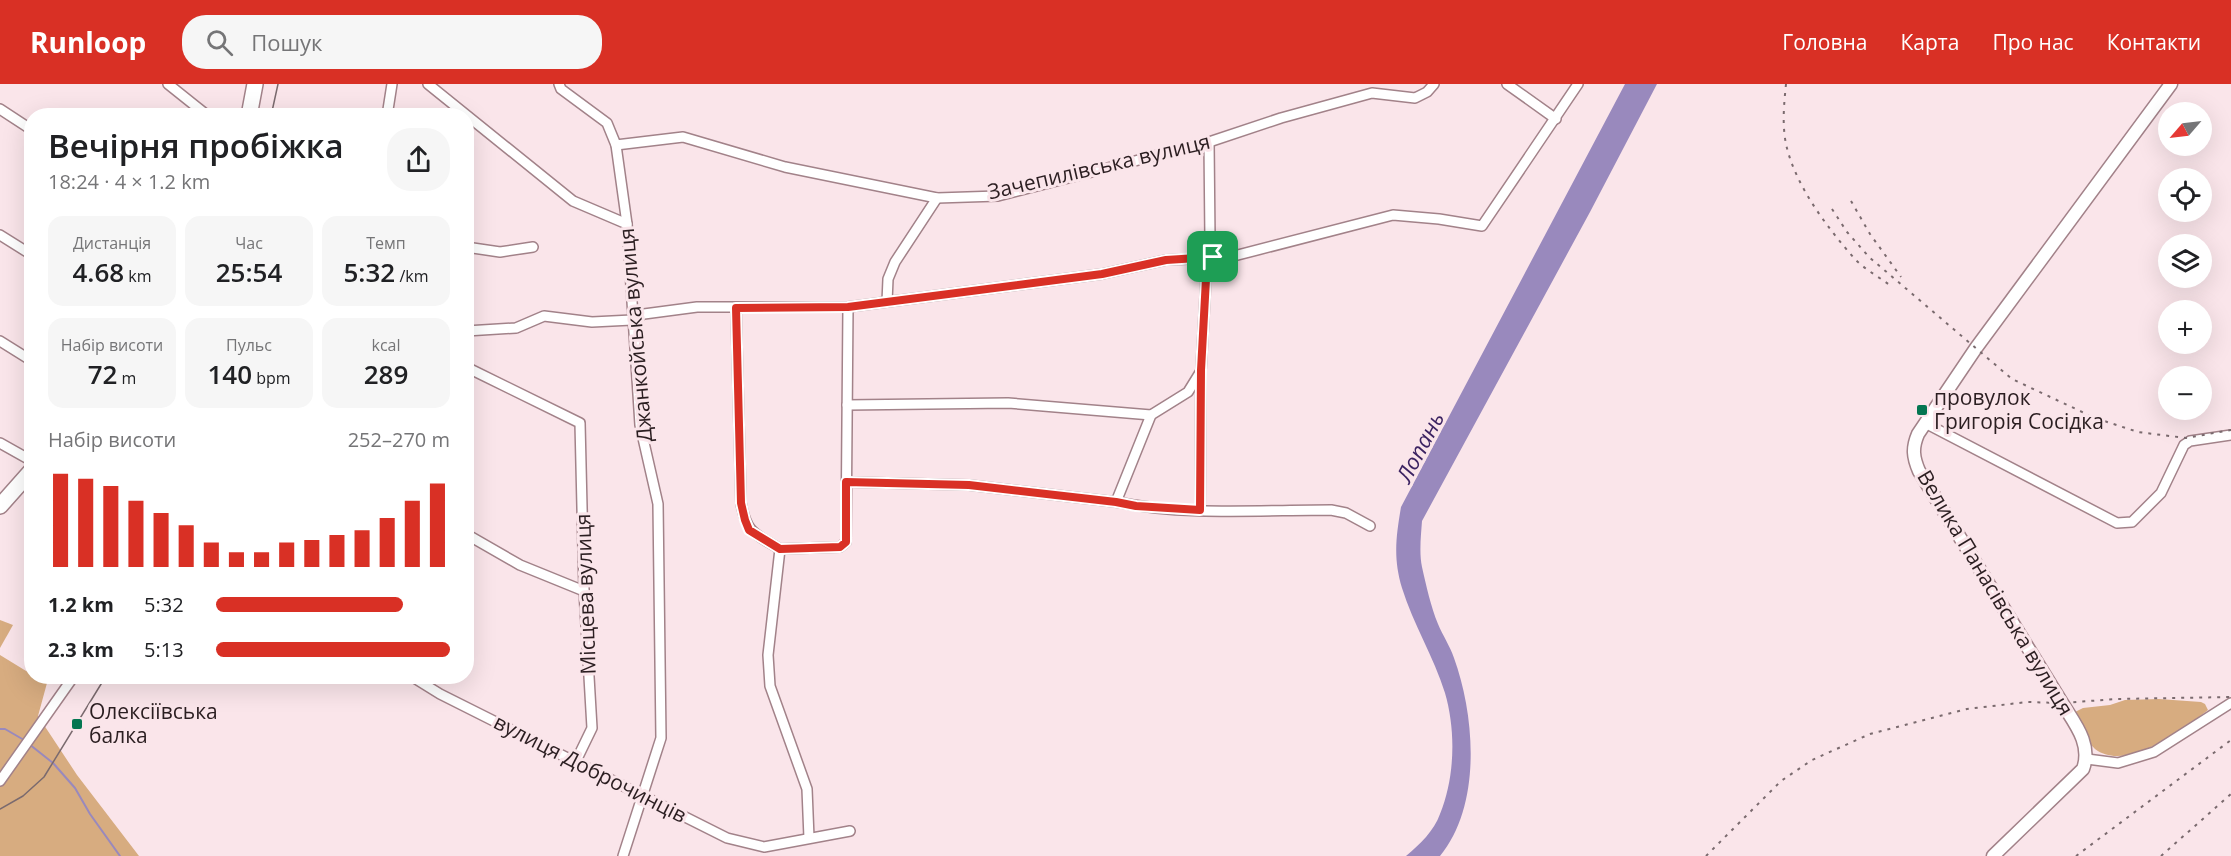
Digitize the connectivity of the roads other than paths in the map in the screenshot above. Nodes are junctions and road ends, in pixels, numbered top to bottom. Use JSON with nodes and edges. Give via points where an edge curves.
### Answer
{"nodes":[{"id":1,"x":168,"y":84,"type":"edge"},
{"id":2,"x":255,"y":84,"type":"edge"},
{"id":3,"x":392,"y":84,"type":"edge"},
{"id":4,"x":428,"y":84,"type":"edge"},
{"id":5,"x":559,"y":84,"type":"edge"},
{"id":6,"x":1434,"y":84,"type":"edge"},
{"id":7,"x":1507,"y":84,"type":"edge"},
{"id":8,"x":1578,"y":84,"type":"edge"},
{"id":9,"x":2171,"y":84,"type":"edge"},
{"id":10,"x":198,"y":108,"type":"edge"},
{"id":11,"x":250,"y":108,"type":"edge"},
{"id":12,"x":388,"y":108,"type":"edge"},
{"id":13,"x":458,"y":108,"type":"edge"},
{"id":14,"x":0,"y":110,"type":"edge"},
{"id":15,"x":1556,"y":119,"type":"junction"},
{"id":16,"x":474,"y":121,"type":"edge"},
{"id":17,"x":24,"y":125,"type":"edge"},
{"id":18,"x":1209,"y":142,"type":"junction"},
{"id":19,"x":616,"y":145,"type":"junction"},
{"id":20,"x":937,"y":198,"type":"junction"},
{"id":21,"x":627,"y":224,"type":"junction"},
{"id":22,"x":0,"y":235,"type":"edge"},
{"id":23,"x":533,"y":247,"type":"dead end"},
{"id":24,"x":474,"y":248,"type":"edge"},
{"id":25,"x":24,"y":250,"type":"edge"},
{"id":26,"x":1213,"y":257,"type":"junction"},
{"id":27,"x":887,"y":302,"type":"junction"},
{"id":28,"x":848,"y":307,"type":"junction"},
{"id":29,"x":736,"y":308,"type":"junction"},
{"id":30,"x":632,"y":320,"type":"junction"},
{"id":31,"x":474,"y":331,"type":"edge"},
{"id":32,"x":0,"y":341,"type":"edge"},
{"id":33,"x":24,"y":355,"type":"edge"},
{"id":34,"x":1201,"y":370,"type":"junction"},
{"id":35,"x":474,"y":371,"type":"edge"},
{"id":36,"x":847,"y":405,"type":"junction"},
{"id":37,"x":1151,"y":415,"type":"junction"},
{"id":38,"x":1925,"y":423,"type":"junction"},
{"id":39,"x":2231,"y":435,"type":"edge"},
{"id":40,"x":0,"y":443,"type":"edge"},
{"id":41,"x":24,"y":456,"type":"edge"},
{"id":42,"x":24,"y":479,"type":"edge"},
{"id":43,"x":846,"y":482,"type":"junction"},
{"id":44,"x":1116,"y":502,"type":"junction"},
{"id":45,"x":0,"y":506,"type":"edge"},
{"id":46,"x":1200,"y":510,"type":"junction"},
{"id":47,"x":1370,"y":526,"type":"dead end"},
{"id":48,"x":474,"y":539,"type":"edge"},
{"id":49,"x":780,"y":549,"type":"junction"},
{"id":50,"x":584,"y":591,"type":"junction"},
{"id":51,"x":68,"y":684,"type":"edge"},
{"id":52,"x":424,"y":684,"type":"edge"},
{"id":53,"x":2231,"y":702,"type":"edge"},
{"id":54,"x":2087,"y":759,"type":"junction"},
{"id":55,"x":576,"y":761,"type":"junction"},
{"id":56,"x":0,"y":781,"type":"edge"},
{"id":57,"x":644,"y":795,"type":"junction"},
{"id":58,"x":850,"y":831,"type":"dead end"},
{"id":59,"x":810,"y":838,"type":"junction"},
{"id":60,"x":763,"y":852,"type":"edge"},
{"id":61,"x":623,"y":856,"type":"edge"},
{"id":62,"x":1994,"y":856,"type":"edge"}],
"edges":[{"from":1,"to":10,"type":"street"},
{"from":2,"to":11,"type":"main road"},
{"from":3,"to":12,"type":"street"},
{"from":4,"to":13,"type":"street"},
{"from":5,"to":19,"type":"street","name":"Джанкойська вулиця","via":[[607,123]]},
{"from":6,"to":18,"type":"street","name":"Зачепилівська вулиця","via":[[1415,98],[1372,93]]},
{"from":7,"to":15,"type":"street"},
{"from":8,"to":15,"type":"street"},
{"from":9,"to":38,"type":"street","name":"Велика Панасівська вулиця"},
{"from":14,"to":17,"type":"street"},
{"from":15,"to":26,"type":"street","via":[[1482,226],[1393,215],[1230,257]]},
{"from":16,"to":21,"type":"street","via":[[573,201]]},
{"from":18,"to":20,"type":"street","name":"Зачепилівська вулиця","via":[[998,196]]},
{"from":18,"to":26,"type":"street"},
{"from":19,"to":20,"type":"street","name":"Зачепилівська вулиця","via":[[683,137],[785,166]]},
{"from":19,"to":21,"type":"street","name":"Джанкойська вулиця"},
{"from":20,"to":27,"type":"street","via":[[895,262],[888,279]]},
{"from":21,"to":30,"type":"street","name":"Джанкойська вулиця"},
{"from":22,"to":25,"type":"street"},
{"from":23,"to":24,"type":"street","via":[[500,252]]},
{"from":26,"to":27,"type":"street","via":[[1166,260],[1102,274]]},
{"from":26,"to":34,"type":"street","via":[[1206,279]]},
{"from":27,"to":28,"type":"street"},
{"from":28,"to":29,"type":"street"},
{"from":28,"to":36,"type":"street"},
{"from":29,"to":30,"type":"street","via":[[697,307],[644,314]]},
{"from":29,"to":49,"type":"street","via":[[741,503],[749,530]]},
{"from":30,"to":31,"type":"street","via":[[592,322],[544,316],[516,328]]},
{"from":30,"to":57,"type":"street","name":"Джанкойська вулиця","via":[[640,425],[658,504],[661,738]]},
{"from":32,"to":33,"type":"street"},
{"from":34,"to":37,"type":"street","via":[[1188,393]]},
{"from":34,"to":46,"type":"street"},
{"from":35,"to":50,"type":"street","name":"Місцева вулиця","via":[[580,423]]},
{"from":36,"to":37,"type":"street","via":[[1008,403]]},
{"from":36,"to":43,"type":"street"},
{"from":37,"to":44,"type":"street"},
{"from":38,"to":39,"type":"street","via":[[2117,523],[2132,522],[2161,493],[2184,445]]},
{"from":38,"to":54,"type":"street","name":"Велика Панасівська вулиця","via":[[1913,444],[1919,471],[2073,721],[2083,739]]},
{"from":40,"to":41,"type":"street"},
{"from":42,"to":45,"type":"main road"},
{"from":43,"to":44,"type":"street","via":[[969,485]]},
{"from":43,"to":49,"type":"street","via":[[846,542],[840,547]]},
{"from":44,"to":46,"type":"street"},
{"from":46,"to":47,"type":"street","via":[[1332,510]]},
{"from":48,"to":50,"type":"street","via":[[520,565]]},
{"from":49,"to":59,"type":"street","via":[[768,655],[770,686],[807,789]]},
{"from":50,"to":55,"type":"street","name":"Місцева вулиця","via":[[592,728]]},
{"from":51,"to":56,"type":"street"},
{"from":52,"to":55,"type":"street","name":"вулиця Доброчинців"},
{"from":53,"to":54,"type":"street","via":[[2154,752],[2118,763]]},
{"from":54,"to":62,"type":"street","via":[[2071,782]]},
{"from":55,"to":57,"type":"street","name":"вулиця Доброчинців"},
{"from":57,"to":60,"type":"street","name":"вулиця Доброчинців"},
{"from":57,"to":61,"type":"street","name":"Джанкойська вулиця"},
{"from":58,"to":59,"type":"street"},
{"from":59,"to":60,"type":"street"}]}
